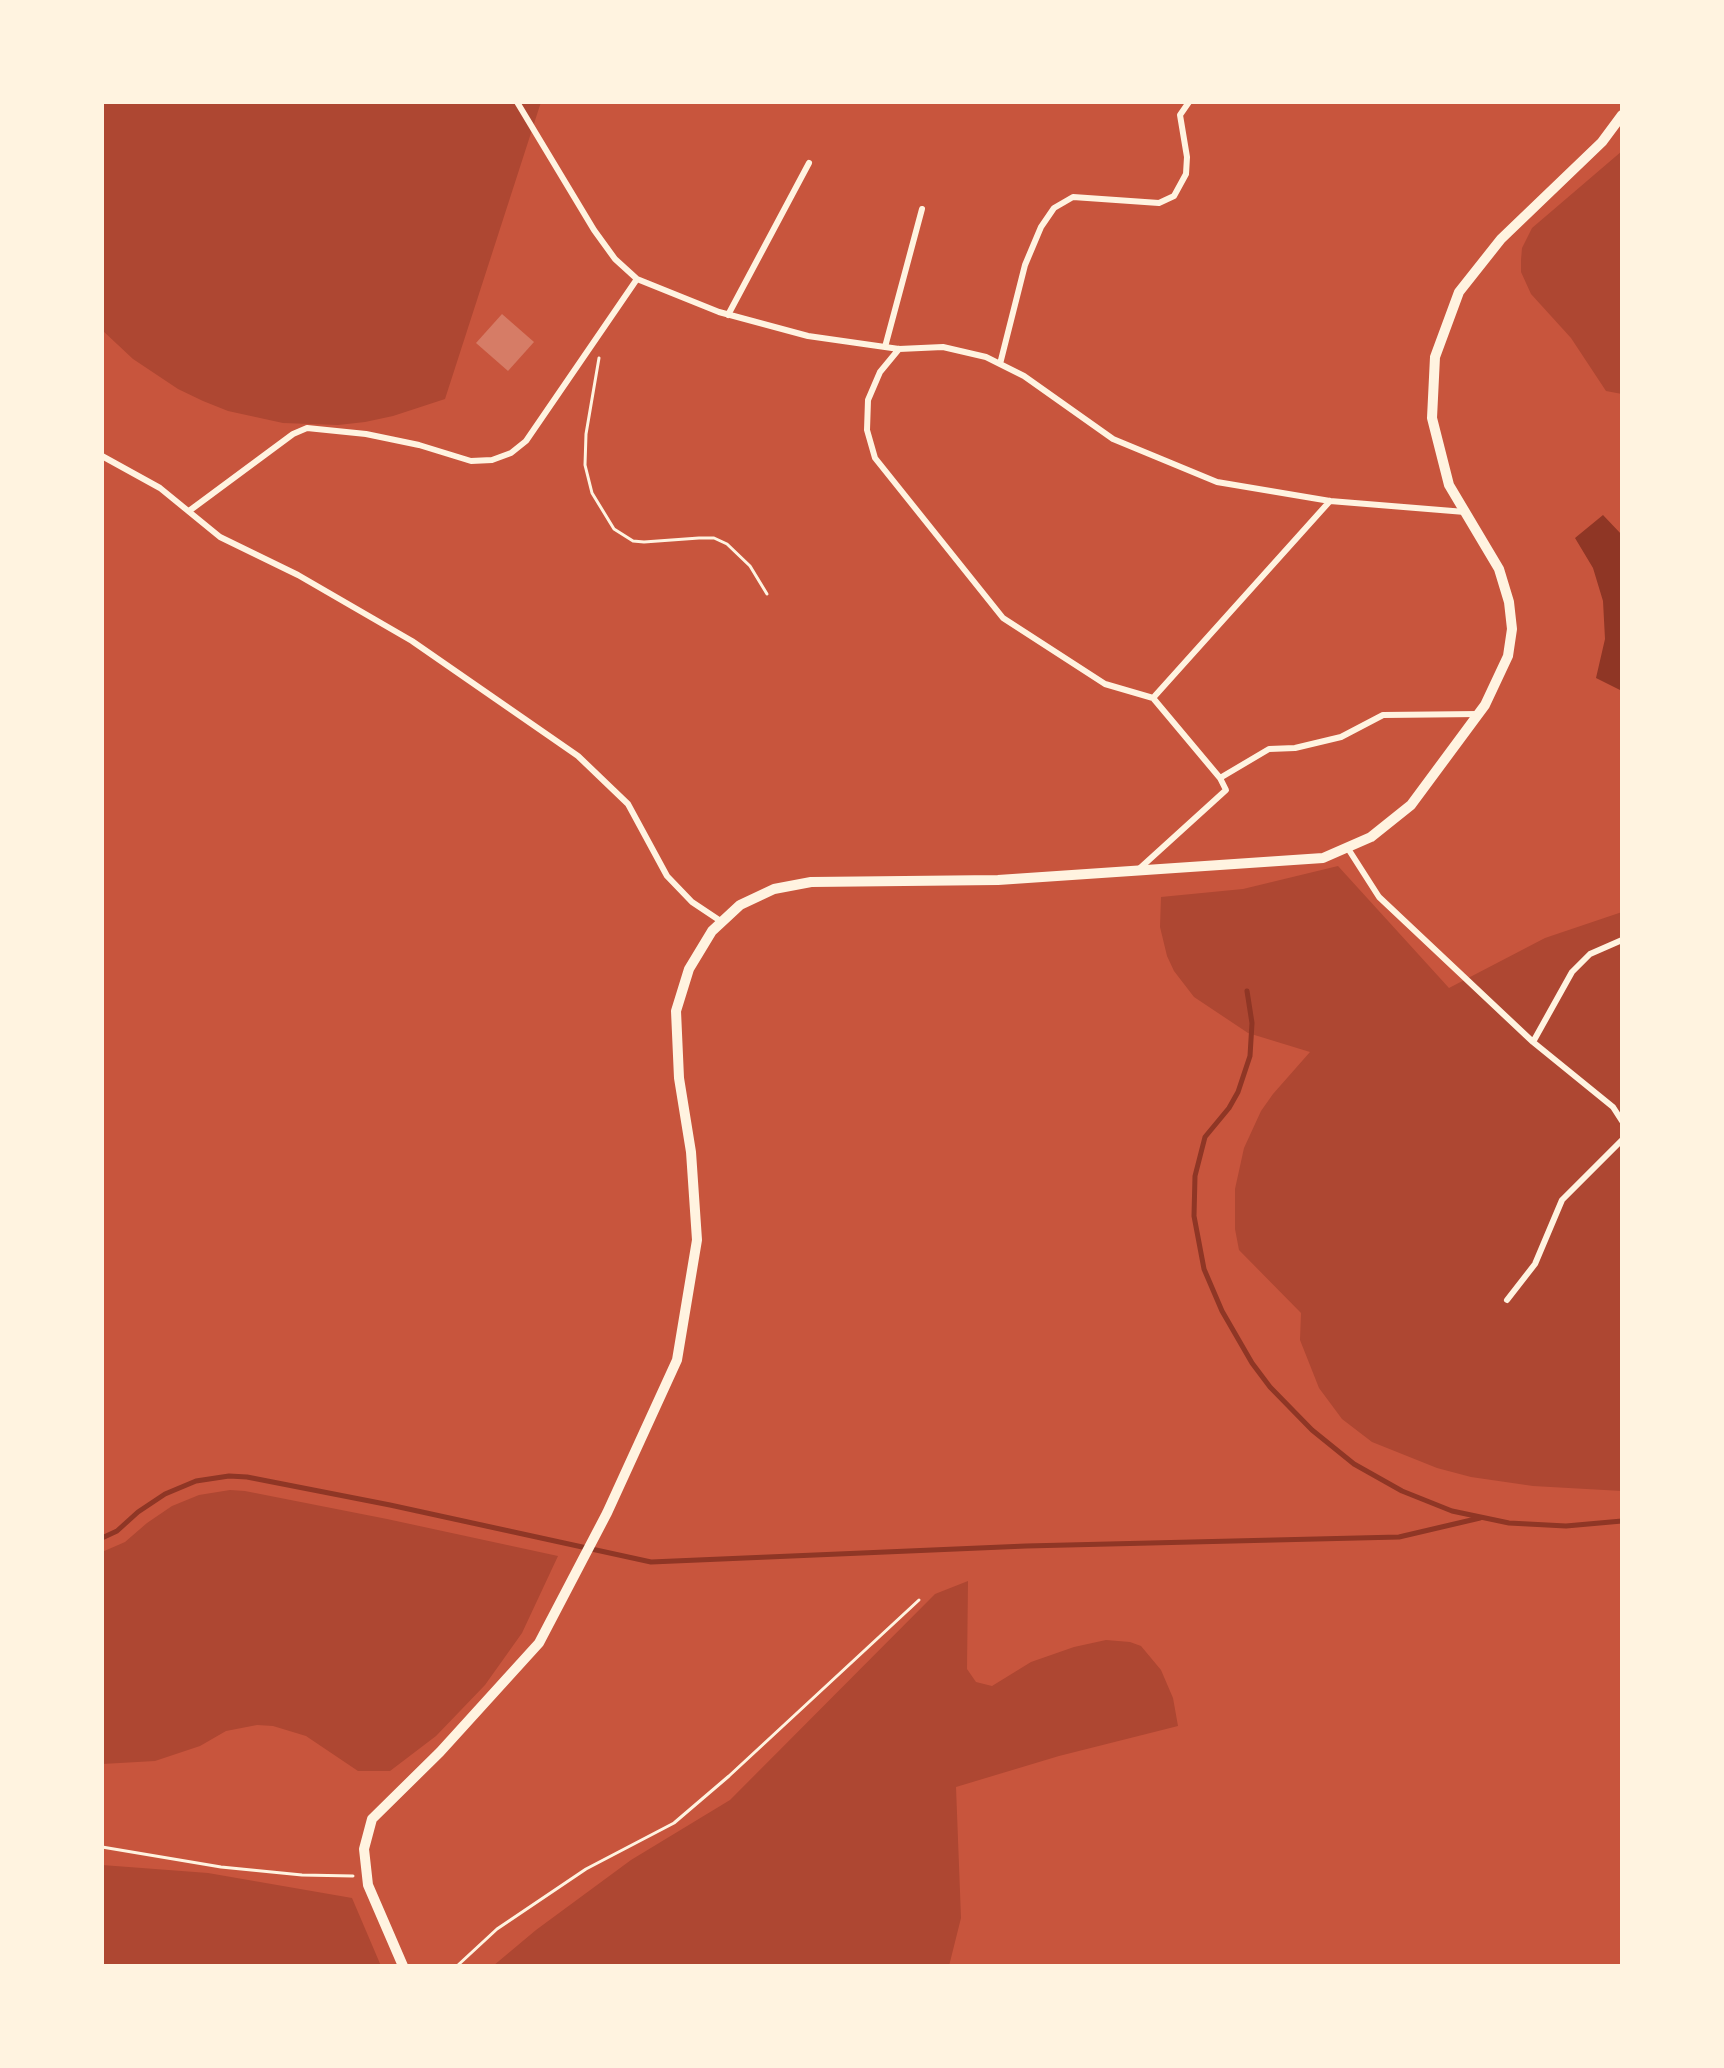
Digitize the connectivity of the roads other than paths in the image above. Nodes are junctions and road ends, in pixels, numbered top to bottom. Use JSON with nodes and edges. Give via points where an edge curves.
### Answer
{"nodes":[{"id":1,"x":517,"y":102,"type":"edge"},
{"id":2,"x":1189,"y":102,"type":"edge"},
{"id":3,"x":1622,"y":115,"type":"edge"},
{"id":4,"x":809,"y":163,"type":"dead end"},
{"id":5,"x":922,"y":209,"type":"dead end"},
{"id":6,"x":636,"y":279,"type":"junction"},
{"id":7,"x":728,"y":315,"type":"junction"},
{"id":8,"x":885,"y":347,"type":"junction"},
{"id":9,"x":899,"y":349,"type":"junction"},
{"id":10,"x":1000,"y":364,"type":"junction"},
{"id":11,"x":102,"y":456,"type":"edge"},
{"id":12,"x":1330,"y":501,"type":"junction"},
{"id":13,"x":189,"y":512,"type":"junction"},
{"id":14,"x":1465,"y":512,"type":"junction"},
{"id":15,"x":1153,"y":698,"type":"junction"},
{"id":16,"x":1479,"y":714,"type":"junction"},
{"id":17,"x":1220,"y":778,"type":"junction"},
{"id":18,"x":1347,"y":848,"type":"junction"},
{"id":19,"x":1136,"y":871,"type":"junction"},
{"id":20,"x":722,"y":922,"type":"junction"},
{"id":21,"x":1622,"y":940,"type":"edge"},
{"id":22,"x":1533,"y":1042,"type":"junction"},
{"id":23,"x":1622,"y":1121,"type":"edge"},
{"id":24,"x":1622,"y":1140,"type":"edge"},
{"id":25,"x":1507,"y":1300,"type":"dead end"},
{"id":26,"x":403,"y":1966,"type":"edge"}],
"edges":[{"from":1,"to":6,"type":"street","via":[[594,230]]},
{"from":2,"to":10,"type":"street","via":[[1180,115],[1186,174],[1174,196],[1159,203],[1073,198],[1054,208],[1025,265]]},
{"from":3,"to":14,"type":"street","via":[[1602,142],[1501,239],[1459,292],[1435,357],[1432,418],[1449,485]]},
{"from":4,"to":7,"type":"street"},
{"from":5,"to":8,"type":"street"},
{"from":6,"to":7,"type":"street"},
{"from":6,"to":13,"type":"street","via":[[526,441],[511,453],[492,460],[471,461],[366,434],[307,428],[293,434]]},
{"from":7,"to":8,"type":"street","via":[[808,336]]},
{"from":8,"to":9,"type":"street"},
{"from":9,"to":10,"type":"street","via":[[943,347]]},
{"from":9,"to":15,"type":"street","via":[[880,372],[868,400],[867,430],[875,458],[1003,618],[1105,684]]},
{"from":10,"to":12,"type":"street","via":[[1024,376],[1113,440],[1217,482]]},
{"from":11,"to":13,"type":"street","via":[[160,488]]},
{"from":12,"to":14,"type":"street"},
{"from":12,"to":15,"type":"street"},
{"from":13,"to":20,"type":"street","via":[[220,537],[298,575],[412,641],[578,756],[628,804],[667,876],[692,902]]},
{"from":14,"to":16,"type":"street","via":[[1499,569],[1512,629],[1508,656]]},
{"from":15,"to":17,"type":"street"},
{"from":16,"to":17,"type":"street","via":[[1383,715],[1341,737],[1295,748],[1269,749]]},
{"from":16,"to":18,"type":"street","via":[[1411,805],[1371,837]]},
{"from":17,"to":19,"type":"street","via":[[1226,790]]},
{"from":18,"to":19,"type":"street","via":[[1323,858]]},
{"from":18,"to":22,"type":"street","via":[[1379,897]]},
{"from":19,"to":20,"type":"street","via":[[998,880],[811,882],[774,889],[740,905]]},
{"from":20,"to":26,"type":"street","via":[[712,931],[689,969],[676,1011],[679,1078],[691,1152],[697,1240],[677,1360],[607,1513],[538,1643],[440,1752],[372,1819],[364,1849],[368,1885]]},
{"from":21,"to":22,"type":"street","via":[[1590,954],[1572,972]]},
{"from":22,"to":23,"type":"street","via":[[1613,1107]]},
{"from":24,"to":25,"type":"street","via":[[1562,1200],[1535,1264]]}]}
